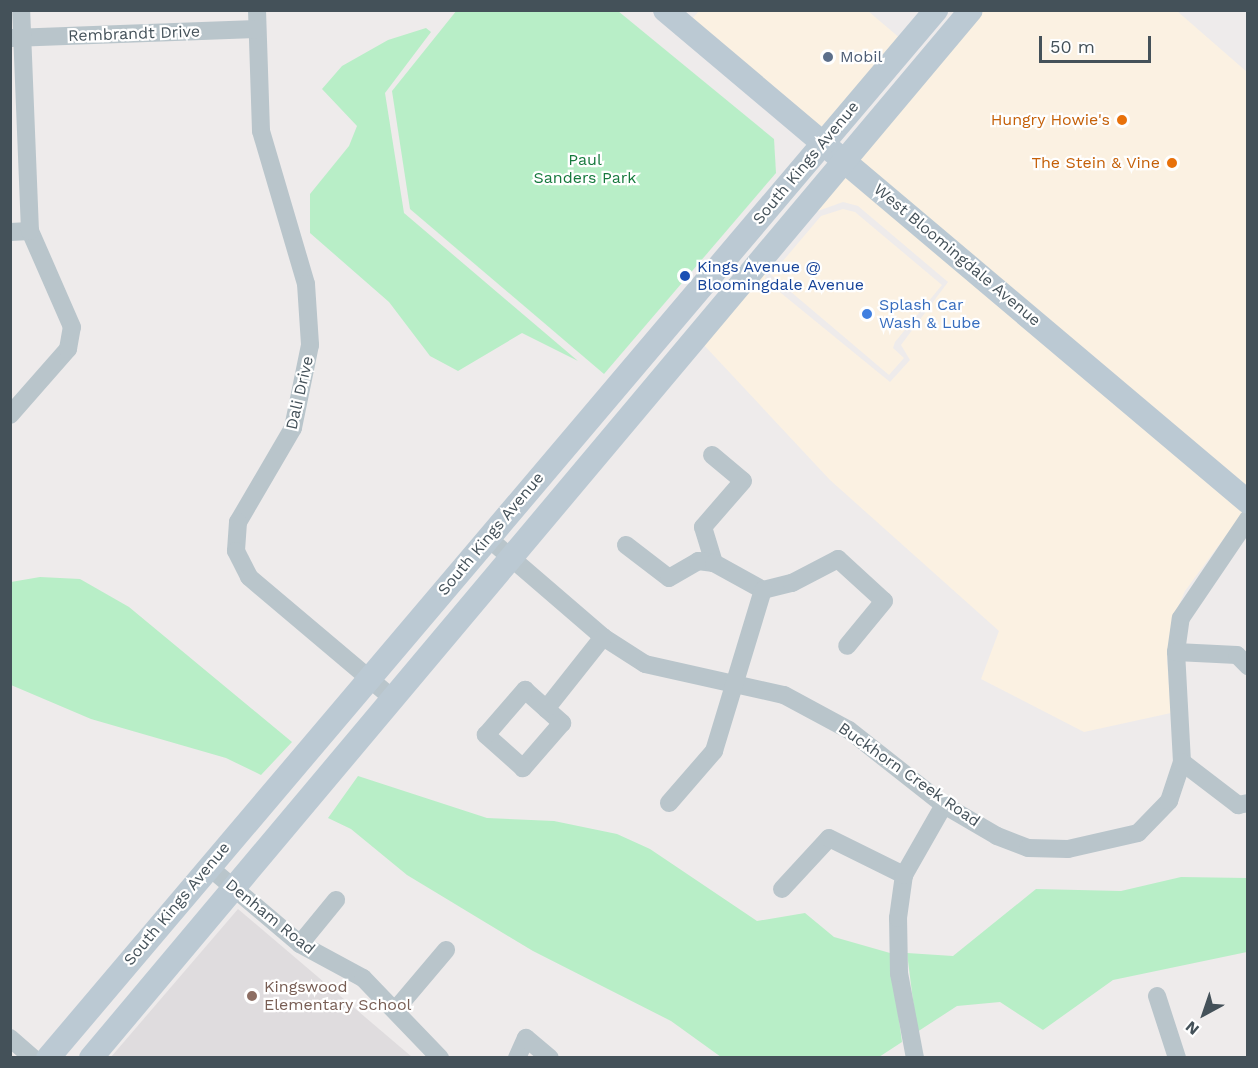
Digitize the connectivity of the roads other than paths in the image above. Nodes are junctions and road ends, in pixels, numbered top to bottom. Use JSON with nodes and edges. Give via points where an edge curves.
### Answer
{"nodes":[{"id":1,"x":21,"y":10,"type":"edge"},
{"id":2,"x":665,"y":10,"type":"edge"},
{"id":3,"x":936,"y":10,"type":"edge"},
{"id":4,"x":971,"y":10,"type":"edge"},
{"id":5,"x":257,"y":20,"type":"edge"},
{"id":6,"x":16,"y":38,"type":"edge"},
{"id":7,"x":824,"y":143,"type":"junction"},
{"id":8,"x":846,"y":162,"type":"junction"},
{"id":9,"x":30,"y":231,"type":"junction"},
{"id":10,"x":10,"y":232,"type":"edge"},
{"id":11,"x":10,"y":415,"type":"edge"},
{"id":12,"x":712,"y":455,"type":"dead end"},
{"id":13,"x":1248,"y":502,"type":"edge"},
{"id":14,"x":1248,"y":519,"type":"edge"},
{"id":15,"x":488,"y":538,"type":"junction"},
{"id":16,"x":626,"y":545,"type":"dead end"},
{"id":17,"x":510,"y":558,"type":"junction"},
{"id":18,"x":714,"y":563,"type":"junction"},
{"id":19,"x":763,"y":590,"type":"junction"},
{"id":20,"x":603,"y":637,"type":"junction"},
{"id":21,"x":847,"y":646,"type":"dead end"},
{"id":22,"x":1176,"y":652,"type":"junction"},
{"id":23,"x":1248,"y":666,"type":"edge"},
{"id":24,"x":369,"y":678,"type":"junction"},
{"id":25,"x":737,"y":682,"type":"junction"},
{"id":26,"x":392,"y":698,"type":"junction"},
{"id":27,"x":546,"y":709,"type":"dead end"},
{"id":28,"x":1182,"y":762,"type":"junction"},
{"id":29,"x":669,"y":803,"type":"dead end"},
{"id":30,"x":1248,"y":803,"type":"edge"},
{"id":31,"x":944,"y":805,"type":"junction"},
{"id":32,"x":209,"y":867,"type":"junction"},
{"id":33,"x":904,"y":875,"type":"junction"},
{"id":34,"x":232,"y":887,"type":"junction"},
{"id":35,"x":782,"y":889,"type":"dead end"},
{"id":36,"x":336,"y":900,"type":"dead end"},
{"id":37,"x":300,"y":944,"type":"junction"},
{"id":38,"x":446,"y":950,"type":"dead end"},
{"id":39,"x":1157,"y":996,"type":"dead end"},
{"id":40,"x":397,"y":1008,"type":"junction"},
{"id":41,"x":10,"y":1038,"type":"edge"},
{"id":42,"x":33,"y":1058,"type":"edge"},
{"id":43,"x":48,"y":1058,"type":"edge"},
{"id":44,"x":91,"y":1058,"type":"edge"},
{"id":45,"x":440,"y":1058,"type":"edge"},
{"id":46,"x":517,"y":1058,"type":"edge"},
{"id":47,"x":550,"y":1058,"type":"edge"},
{"id":48,"x":915,"y":1058,"type":"edge"},
{"id":49,"x":1177,"y":1058,"type":"edge"}],
"edges":[{"from":1,"to":6,"type":"street"},
{"from":2,"to":7,"type":"main road","name":"West Bloomingdale Avenue"},
{"from":3,"to":7,"type":"main road","name":"South Kings Avenue"},
{"from":4,"to":8,"type":"main road","name":"South Kings Avenue"},
{"from":5,"to":6,"type":"street","name":"Rembrandt Drive"},
{"from":5,"to":24,"type":"street","name":"Dali Drive","via":[[261,131],[302,265],[310,345],[293,428],[238,522],[236,550],[249,577]]},
{"from":6,"to":9,"type":"street"},
{"from":7,"to":8,"type":"main road","name":"West Bloomingdale Avenue"},
{"from":7,"to":15,"type":"main road","name":"South Kings Avenue"},
{"from":8,"to":13,"type":"main road","name":"West Bloomingdale Avenue"},
{"from":8,"to":17,"type":"main road","name":"South Kings Avenue"},
{"from":9,"to":10,"type":"street"},
{"from":9,"to":11,"type":"street","via":[[72,327],[68,349]]},
{"from":12,"to":18,"type":"street","via":[[743,481],[703,527]]},
{"from":14,"to":22,"type":"street","name":"Buckhorn Creek Road","via":[[1192,595]]},
{"from":15,"to":17,"type":"street","name":"Buckhorn Creek Road"},
{"from":15,"to":24,"type":"main road","name":"South Kings Avenue"},
{"from":16,"to":18,"type":"street","via":[[669,578],[698,561]]},
{"from":17,"to":20,"type":"street","name":"Buckhorn Creek Road"},
{"from":17,"to":26,"type":"main road","name":"South Kings Avenue"},
{"from":18,"to":19,"type":"street"},
{"from":19,"to":21,"type":"street","via":[[792,583],[838,559],[884,601]]},
{"from":19,"to":25,"type":"street"},
{"from":20,"to":25,"type":"street","name":"Buckhorn Creek Road","via":[[645,664]]},
{"from":20,"to":27,"type":"street"},
{"from":22,"to":23,"type":"street","via":[[1236,655]]},
{"from":22,"to":28,"type":"street","name":"Buckhorn Creek Road"},
{"from":24,"to":26,"type":"street","name":"Dali Drive"},
{"from":24,"to":32,"type":"main road","name":"South Kings Avenue"},
{"from":25,"to":29,"type":"street","via":[[714,752]]},
{"from":25,"to":31,"type":"street","name":"Buckhorn Creek Road","via":[[784,695],[849,730]]},
{"from":26,"to":34,"type":"main road","name":"South Kings Avenue"},
{"from":28,"to":30,"type":"street","via":[[1238,805]]},
{"from":28,"to":31,"type":"street","name":"Buckhorn Creek Road","via":[[1169,801],[1138,832],[1068,849],[1028,848]]},
{"from":31,"to":33,"type":"street"},
{"from":32,"to":34,"type":"street","name":"Denham Road"},
{"from":32,"to":43,"type":"main road","name":"South Kings Avenue"},
{"from":33,"to":35,"type":"street","via":[[829,838]]},
{"from":33,"to":48,"type":"street","via":[[899,973]]},
{"from":34,"to":37,"type":"street","name":"Denham Road"},
{"from":34,"to":44,"type":"main road","name":"South Kings Avenue"},
{"from":36,"to":37,"type":"street"},
{"from":37,"to":40,"type":"street","name":"Denham Road","via":[[363,978]]},
{"from":38,"to":40,"type":"street"},
{"from":39,"to":49,"type":"street"},
{"from":40,"to":45,"type":"street","name":"Denham Road"},
{"from":41,"to":42,"type":"street"},
{"from":46,"to":47,"type":"street","via":[[526,1038]]}]}
